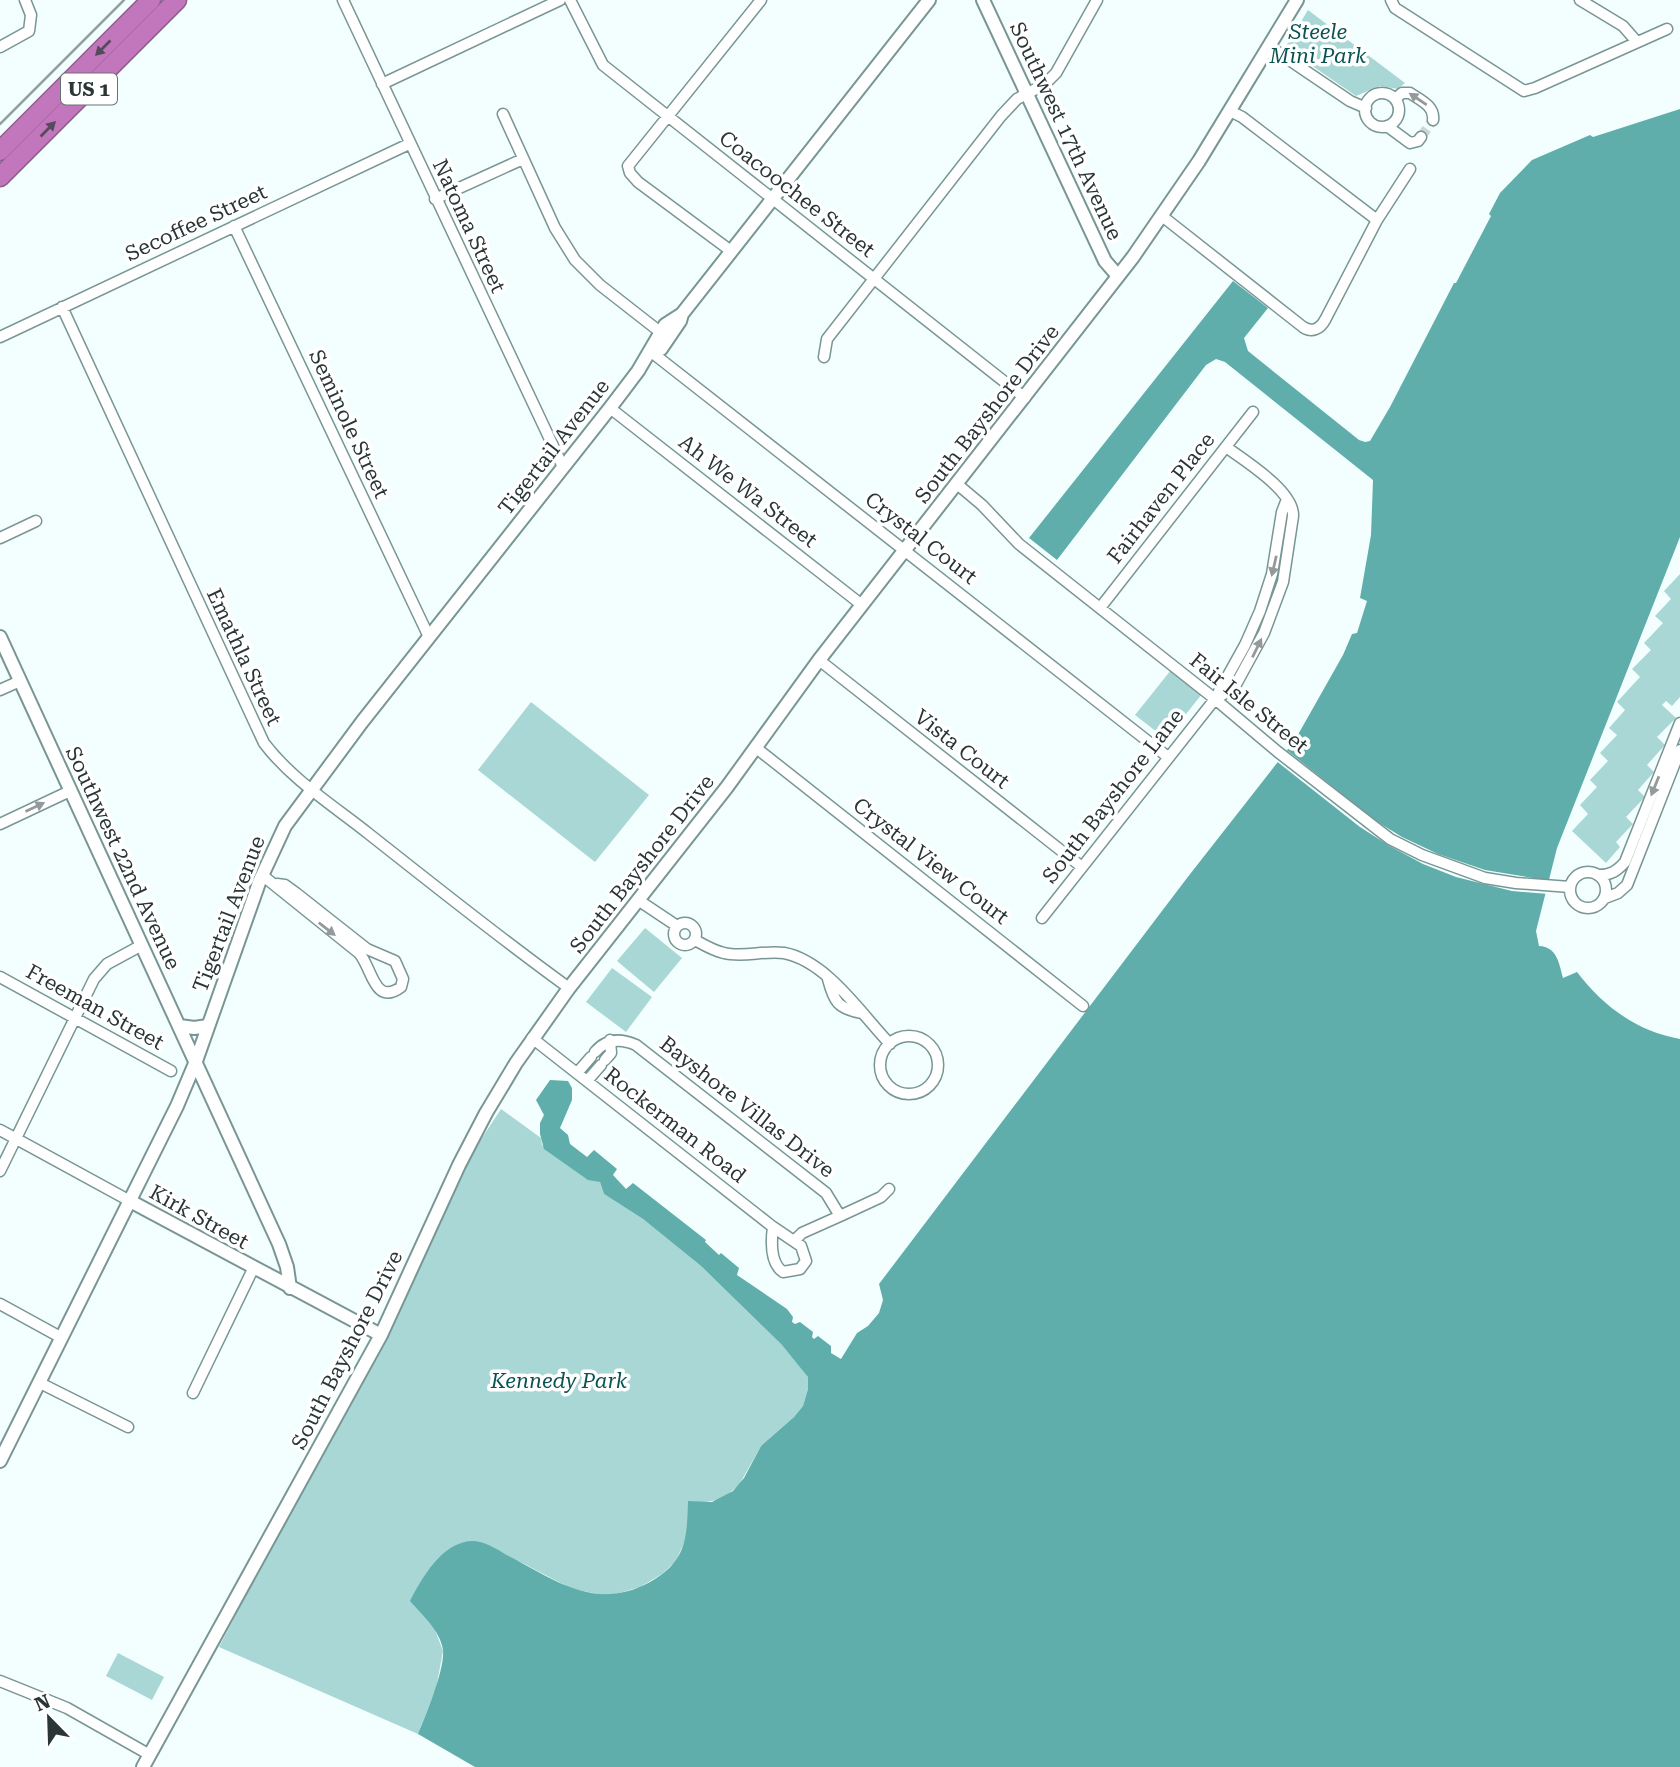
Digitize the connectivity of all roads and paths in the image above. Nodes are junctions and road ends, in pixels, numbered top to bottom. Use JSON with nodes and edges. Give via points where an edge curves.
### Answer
{"nodes":[{"id":1,"x":25,"y":0,"type":"edge"},
{"id":2,"x":151,"y":0,"type":"edge"},
{"id":3,"x":177,"y":0,"type":"edge"},
{"id":4,"x":343,"y":0,"type":"edge"},
{"id":5,"x":560,"y":0,"type":"edge"},
{"id":6,"x":570,"y":0,"type":"edge"},
{"id":7,"x":761,"y":0,"type":"edge"},
{"id":8,"x":929,"y":0,"type":"edge"},
{"id":9,"x":983,"y":0,"type":"edge"},
{"id":10,"x":1097,"y":0,"type":"edge"},
{"id":11,"x":1297,"y":0,"type":"edge"},
{"id":12,"x":1391,"y":0,"type":"edge"},
{"id":13,"x":1580,"y":0,"type":"edge"},
{"id":14,"x":1667,"y":29,"type":"dead end"},
{"id":15,"x":1637,"y":42,"type":"junction"},
{"id":16,"x":0,"y":47,"type":"edge"},
{"id":17,"x":1270,"y":47,"type":"junction"},
{"id":18,"x":382,"y":84,"type":"junction"},
{"id":19,"x":1027,"y":94,"type":"junction"},
{"id":20,"x":1395,"y":99,"type":"junction"},
{"id":21,"x":1366,"y":108,"type":"junction"},
{"id":22,"x":1230,"y":111,"type":"junction"},
{"id":23,"x":503,"y":114,"type":"dead end"},
{"id":24,"x":667,"y":117,"type":"junction"},
{"id":25,"x":1433,"y":120,"type":"dead end"},
{"id":26,"x":1387,"y":126,"type":"junction"},
{"id":27,"x":1421,"y":137,"type":"dead end"},
{"id":28,"x":410,"y":144,"type":"junction"},
{"id":29,"x":0,"y":151,"type":"edge"},
{"id":30,"x":523,"y":159,"type":"junction"},
{"id":31,"x":1410,"y":169,"type":"dead end"},
{"id":32,"x":0,"y":177,"type":"edge"},
{"id":33,"x":435,"y":199,"type":"junction"},
{"id":34,"x":772,"y":200,"type":"junction"},
{"id":35,"x":1162,"y":216,"type":"junction"},
{"id":36,"x":1377,"y":220,"type":"junction"},
{"id":37,"x":234,"y":226,"type":"junction"},
{"id":38,"x":731,"y":251,"type":"junction"},
{"id":39,"x":1118,"y":276,"type":"junction"},
{"id":40,"x":874,"y":280,"type":"junction"},
{"id":41,"x":62,"y":307,"type":"junction"},
{"id":42,"x":664,"y":334,"type":"junction"},
{"id":43,"x":0,"y":337,"type":"edge"},
{"id":44,"x":653,"y":353,"type":"junction"},
{"id":45,"x":824,"y":357,"type":"dead end"},
{"id":46,"x":1025,"y":398,"type":"junction"},
{"id":47,"x":610,"y":408,"type":"junction"},
{"id":48,"x":1253,"y":412,"type":"dead end"},
{"id":49,"x":1226,"y":447,"type":"junction"},
{"id":50,"x":563,"y":467,"type":"junction"},
{"id":51,"x":957,"y":484,"type":"junction"},
{"id":52,"x":36,"y":522,"type":"dead end"},
{"id":53,"x":0,"y":538,"type":"edge"},
{"id":54,"x":905,"y":550,"type":"junction"},
{"id":55,"x":862,"y":605,"type":"junction"},
{"id":56,"x":1100,"y":608,"type":"junction"},
{"id":57,"x":0,"y":638,"type":"edge"},
{"id":58,"x":429,"y":638,"type":"junction"},
{"id":59,"x":819,"y":660,"type":"junction"},
{"id":60,"x":20,"y":681,"type":"junction"},
{"id":61,"x":0,"y":691,"type":"edge"},
{"id":62,"x":1215,"y":699,"type":"junction"},
{"id":63,"x":1680,"y":723,"type":"edge"},
{"id":64,"x":755,"y":747,"type":"junction"},
{"id":65,"x":1680,"y":750,"type":"edge"},
{"id":66,"x":1168,"y":757,"type":"junction"},
{"id":67,"x":311,"y":788,"type":"junction"},
{"id":68,"x":70,"y":791,"type":"junction"},
{"id":69,"x":0,"y":824,"type":"edge"},
{"id":70,"x":1082,"y":867,"type":"junction"},
{"id":71,"x":262,"y":874,"type":"junction"},
{"id":72,"x":1600,"y":875,"type":"junction"},
{"id":73,"x":276,"y":884,"type":"junction"},
{"id":74,"x":1570,"y":887,"type":"junction"},
{"id":75,"x":1605,"y":898,"type":"junction"},
{"id":76,"x":638,"y":901,"type":"junction"},
{"id":77,"x":1042,"y":918,"type":"dead end"},
{"id":78,"x":677,"y":926,"type":"junction"},
{"id":79,"x":695,"y":940,"type":"junction"},
{"id":80,"x":142,"y":945,"type":"junction"},
{"id":81,"x":0,"y":977,"type":"edge"},
{"id":82,"x":569,"y":988,"type":"junction"},
{"id":83,"x":1083,"y":1006,"type":"dead end"},
{"id":84,"x":76,"y":1019,"type":"junction"},
{"id":85,"x":180,"y":1026,"type":"junction"},
{"id":86,"x":208,"y":1026,"type":"junction"},
{"id":87,"x":533,"y":1038,"type":"junction"},
{"id":88,"x":610,"y":1040,"type":"junction"},
{"id":89,"x":890,"y":1044,"type":"junction"},
{"id":90,"x":196,"y":1061,"type":"junction"},
{"id":91,"x":171,"y":1071,"type":"dead end"},
{"id":92,"x":577,"y":1073,"type":"junction"},
{"id":93,"x":587,"y":1081,"type":"junction"},
{"id":94,"x":210,"y":1092,"type":"junction"},
{"id":95,"x":183,"y":1093,"type":"junction"},
{"id":96,"x":0,"y":1130,"type":"edge"},
{"id":97,"x":16,"y":1139,"type":"junction"},
{"id":98,"x":0,"y":1171,"type":"edge"},
{"id":99,"x":889,"y":1189,"type":"dead end"},
{"id":100,"x":130,"y":1202,"type":"junction"},
{"id":101,"x":840,"y":1216,"type":"junction"},
{"id":102,"x":773,"y":1227,"type":"junction"},
{"id":103,"x":794,"y":1241,"type":"junction"},
{"id":104,"x":253,"y":1269,"type":"junction"},
{"id":105,"x":290,"y":1288,"type":"junction"},
{"id":106,"x":0,"y":1304,"type":"edge"},
{"id":107,"x":381,"y":1335,"type":"junction"},
{"id":108,"x":62,"y":1338,"type":"junction"},
{"id":109,"x":40,"y":1383,"type":"junction"},
{"id":110,"x":193,"y":1394,"type":"dead end"},
{"id":111,"x":128,"y":1427,"type":"dead end"},
{"id":112,"x":0,"y":1461,"type":"edge"},
{"id":113,"x":0,"y":1681,"type":"edge"},
{"id":114,"x":146,"y":1761,"type":"edge"}],
"edges":[{"from":1,"to":16,"type":"street","via":[[31,25],[24,35]]},
{"from":2,"to":29,"type":"highway","number":"US 1","one_way":true},
{"from":32,"to":3,"type":"highway","number":"US 1","one_way":true},
{"from":4,"to":18,"type":"street","name":"Natoma Street"},
{"from":5,"to":18,"type":"street"},
{"from":6,"to":24,"type":"street","name":"Coacoochee Street","via":[[600,61]]},
{"from":7,"to":24,"type":"street"},
{"from":8,"to":34,"type":"street","name":"Tigertail Avenue"},
{"from":9,"to":19,"type":"street","name":"Southwest 17th Avenue"},
{"from":10,"to":19,"type":"street","via":[[1056,73]]},
{"from":11,"to":17,"type":"street","name":"South Bayshore Drive"},
{"from":12,"to":15,"type":"street","via":[[1395,8],[1526,91]]},
{"from":13,"to":15,"type":"street","via":[[1623,26]]},
{"from":14,"to":15,"type":"street"},
{"from":17,"to":21,"type":"street"},
{"from":17,"to":22,"type":"street","name":"South Bayshore Drive"},
{"from":18,"to":28,"type":"street","name":"Natoma Street"},
{"from":19,"to":39,"type":"street","name":"Southwest 17th Avenue","via":[[1105,261]]},
{"from":19,"to":40,"type":"street","via":[[1001,116]]},
{"from":20,"to":21,"type":"street","via":[[1384,93],[1376,95]]},
{"from":25,"to":20,"type":"street","one_way":true,"via":[[1431,107],[1410,93]]},
{"from":20,"to":26,"type":"street","via":[[1399,115]]},
{"from":21,"to":26,"type":"street","via":[[1370,121]]},
{"from":22,"to":35,"type":"street","name":"South Bayshore Drive"},
{"from":22,"to":36,"type":"street"},
{"from":23,"to":30,"type":"street"},
{"from":24,"to":34,"type":"street","name":"Coacoochee Street"},
{"from":24,"to":38,"type":"street","via":[[631,160],[630,173]]},
{"from":26,"to":27,"type":"street","via":[[1410,143]]},
{"from":28,"to":33,"type":"street","name":"Natoma Street"},
{"from":28,"to":37,"type":"street","name":"Secoffee Street"},
{"from":30,"to":33,"type":"street"},
{"from":30,"to":42,"type":"street","via":[[575,260]]},
{"from":31,"to":36,"type":"street"},
{"from":33,"to":50,"type":"street","name":"Natoma Street"},
{"from":34,"to":38,"type":"street","name":"Tigertail Avenue"},
{"from":34,"to":40,"type":"street","name":"Coacoochee Street"},
{"from":35,"to":36,"type":"street","via":[[1303,327],[1315,330],[1325,320]]},
{"from":35,"to":39,"type":"street","name":"South Bayshore Drive"},
{"from":37,"to":41,"type":"street","name":"Secoffee Street"},
{"from":37,"to":58,"type":"street","name":"Seminole Street"},
{"from":38,"to":42,"type":"street","name":"Tigertail Avenue","via":[[681,314],[668,322]]},
{"from":39,"to":46,"type":"street","name":"South Bayshore Drive"},
{"from":40,"to":45,"type":"street","via":[[827,339]]},
{"from":40,"to":46,"type":"street","name":"Coacoochee Street"},
{"from":41,"to":43,"type":"street","name":"Secoffee Street"},
{"from":41,"to":67,"type":"street","name":"Emathla Street","via":[[257,733]]},
{"from":42,"to":44,"type":"street","name":"Tigertail Avenue"},
{"from":44,"to":47,"type":"street","name":"Tigertail Avenue"},
{"from":44,"to":54,"type":"street","name":"Crystal Court"},
{"from":46,"to":51,"type":"street","name":"South Bayshore Drive"},
{"from":47,"to":50,"type":"street","name":"Tigertail Avenue"},
{"from":47,"to":55,"type":"street","name":"Ah We Wa Street"},
{"from":48,"to":49,"type":"street","name":"Fairhaven Place"},
{"from":49,"to":56,"type":"street","name":"Fairhaven Place"},
{"from":49,"to":62,"type":"street","name":"South Bayshore Lane","via":[[1277,486],[1294,509],[1278,600],[1261,642],[1234,688]]},
{"from":50,"to":58,"type":"street","name":"Tigertail Avenue"},
{"from":51,"to":54,"type":"street","name":"South Bayshore Drive"},
{"from":51,"to":56,"type":"street","name":"Fair Isle Street","via":[[1013,538]]},
{"from":52,"to":53,"type":"street"},
{"from":54,"to":55,"type":"street","name":"South Bayshore Drive"},
{"from":54,"to":66,"type":"street","name":"Crystal Court"},
{"from":55,"to":59,"type":"street","name":"South Bayshore Drive"},
{"from":56,"to":62,"type":"street","name":"Fair Isle Street"},
{"from":57,"to":60,"type":"street","name":"Southwest 22nd Avenue"},
{"from":58,"to":67,"type":"street","name":"Tigertail Avenue"},
{"from":59,"to":64,"type":"street","name":"South Bayshore Drive"},
{"from":59,"to":70,"type":"street","name":"Vista Court"},
{"from":60,"to":61,"type":"street"},
{"from":60,"to":68,"type":"street","name":"Southwest 22nd Avenue"},
{"from":62,"to":66,"type":"street","name":"South Bayshore Lane"},
{"from":62,"to":74,"type":"street","name":"Fair Isle Street","via":[[1390,839],[1485,878]]},
{"from":63,"to":72,"type":"street","one_way":true,"via":[[1625,862],[1619,870]]},
{"from":64,"to":76,"type":"street","name":"South Bayshore Drive"},
{"from":64,"to":83,"type":"street","name":"Crystal View Court"},
{"from":65,"to":75,"type":"street","via":[[1628,886]]},
{"from":66,"to":70,"type":"street","name":"South Bayshore Lane"},
{"from":67,"to":71,"type":"street","name":"Tigertail Avenue","via":[[281,832]]},
{"from":67,"to":82,"type":"street","name":"Emathla Street","via":[[496,936]]},
{"from":69,"to":68,"type":"street","one_way":true},
{"from":68,"to":80,"type":"street","name":"Southwest 22nd Avenue"},
{"from":70,"to":77,"type":"street","name":"South Bayshore Lane"},
{"from":71,"to":73,"type":"street"},
{"from":71,"to":86,"type":"street","name":"Tigertail Avenue"},
{"from":72,"to":74,"type":"street","via":[[1581,873]]},
{"from":72,"to":75,"type":"street","via":[[1606,886]]},
{"from":73,"to":73,"type":"street","one_way":true,"via":[[359,953],[377,987],[388,992],[401,987],[402,973],[395,961],[367,949],[285,885]]},
{"from":74,"to":75,"type":"street","via":[[1575,903],[1586,908]]},
{"from":76,"to":78,"type":"street"},
{"from":76,"to":82,"type":"street","name":"South Bayshore Drive"},
{"from":78,"to":79,"type":"street","via":[[691,924]]},
{"from":78,"to":79,"type":"street","via":[[674,936],[680,944]]},
{"from":79,"to":89,"type":"street","via":[[726,954],[789,954],[810,965],[836,984]]},
{"from":80,"to":84,"type":"street","via":[[99,971]]},
{"from":80,"to":85,"type":"street","name":"Southwest 22nd Avenue"},
{"from":81,"to":84,"type":"street","name":"Freeman Street"},
{"from":82,"to":87,"type":"street","name":"South Bayshore Drive"},
{"from":84,"to":91,"type":"street","name":"Freeman Street"},
{"from":84,"to":97,"type":"street"},
{"from":85,"to":86,"type":"street"},
{"from":85,"to":90,"type":"street","name":"Southwest 22nd Avenue"},
{"from":86,"to":90,"type":"street","name":"Tigertail Avenue"},
{"from":87,"to":92,"type":"street","name":"Rockerman Road"},
{"from":87,"to":107,"type":"street","name":"South Bayshore Drive","via":[[459,1165]]},
{"from":88,"to":92,"type":"street"},
{"from":88,"to":93,"type":"street","via":[[611,1053]]},
{"from":88,"to":101,"type":"street","name":"Bayshore Villas Drive","via":[[632,1043],[662,1063],[822,1189]]},
{"from":89,"to":89,"type":"street","via":[[880,1065],[888,1085],[907,1094],[932,1084],[938,1068],[932,1047],[911,1037]]},
{"from":90,"to":94,"type":"street","name":"Southwest 22nd Avenue"},
{"from":90,"to":95,"type":"street","name":"Tigertail Avenue"},
{"from":92,"to":93,"type":"street","name":"Rockerman Road"},
{"from":93,"to":102,"type":"street","name":"Rockerman Road"},
{"from":94,"to":95,"type":"street"},
{"from":94,"to":105,"type":"street","name":"Southwest 22nd Avenue","via":[[282,1251]]},
{"from":95,"to":100,"type":"street","name":"Tigertail Avenue"},
{"from":96,"to":97,"type":"street","name":"Kirk Street"},
{"from":97,"to":98,"type":"street"},
{"from":97,"to":100,"type":"street","name":"Kirk Street"},
{"from":99,"to":101,"type":"street"},
{"from":100,"to":104,"type":"street","name":"Kirk Street"},
{"from":100,"to":108,"type":"street","name":"Tigertail Avenue"},
{"from":101,"to":103,"type":"street"},
{"from":102,"to":103,"type":"street","name":"Rockerman Road"},
{"from":102,"to":103,"type":"street","via":[[774,1260],[783,1272],[800,1269],[806,1261],[804,1250]]},
{"from":104,"to":105,"type":"street","name":"Kirk Street"},
{"from":104,"to":110,"type":"street"},
{"from":105,"to":107,"type":"street","name":"Kirk Street"},
{"from":106,"to":108,"type":"street"},
{"from":107,"to":114,"type":"street","name":"South Bayshore Drive"},
{"from":108,"to":109,"type":"street","name":"Tigertail Avenue"},
{"from":109,"to":111,"type":"street"},
{"from":109,"to":112,"type":"street","name":"Tigertail Avenue"},
{"from":113,"to":114,"type":"street","via":[[67,1708]]}]}
